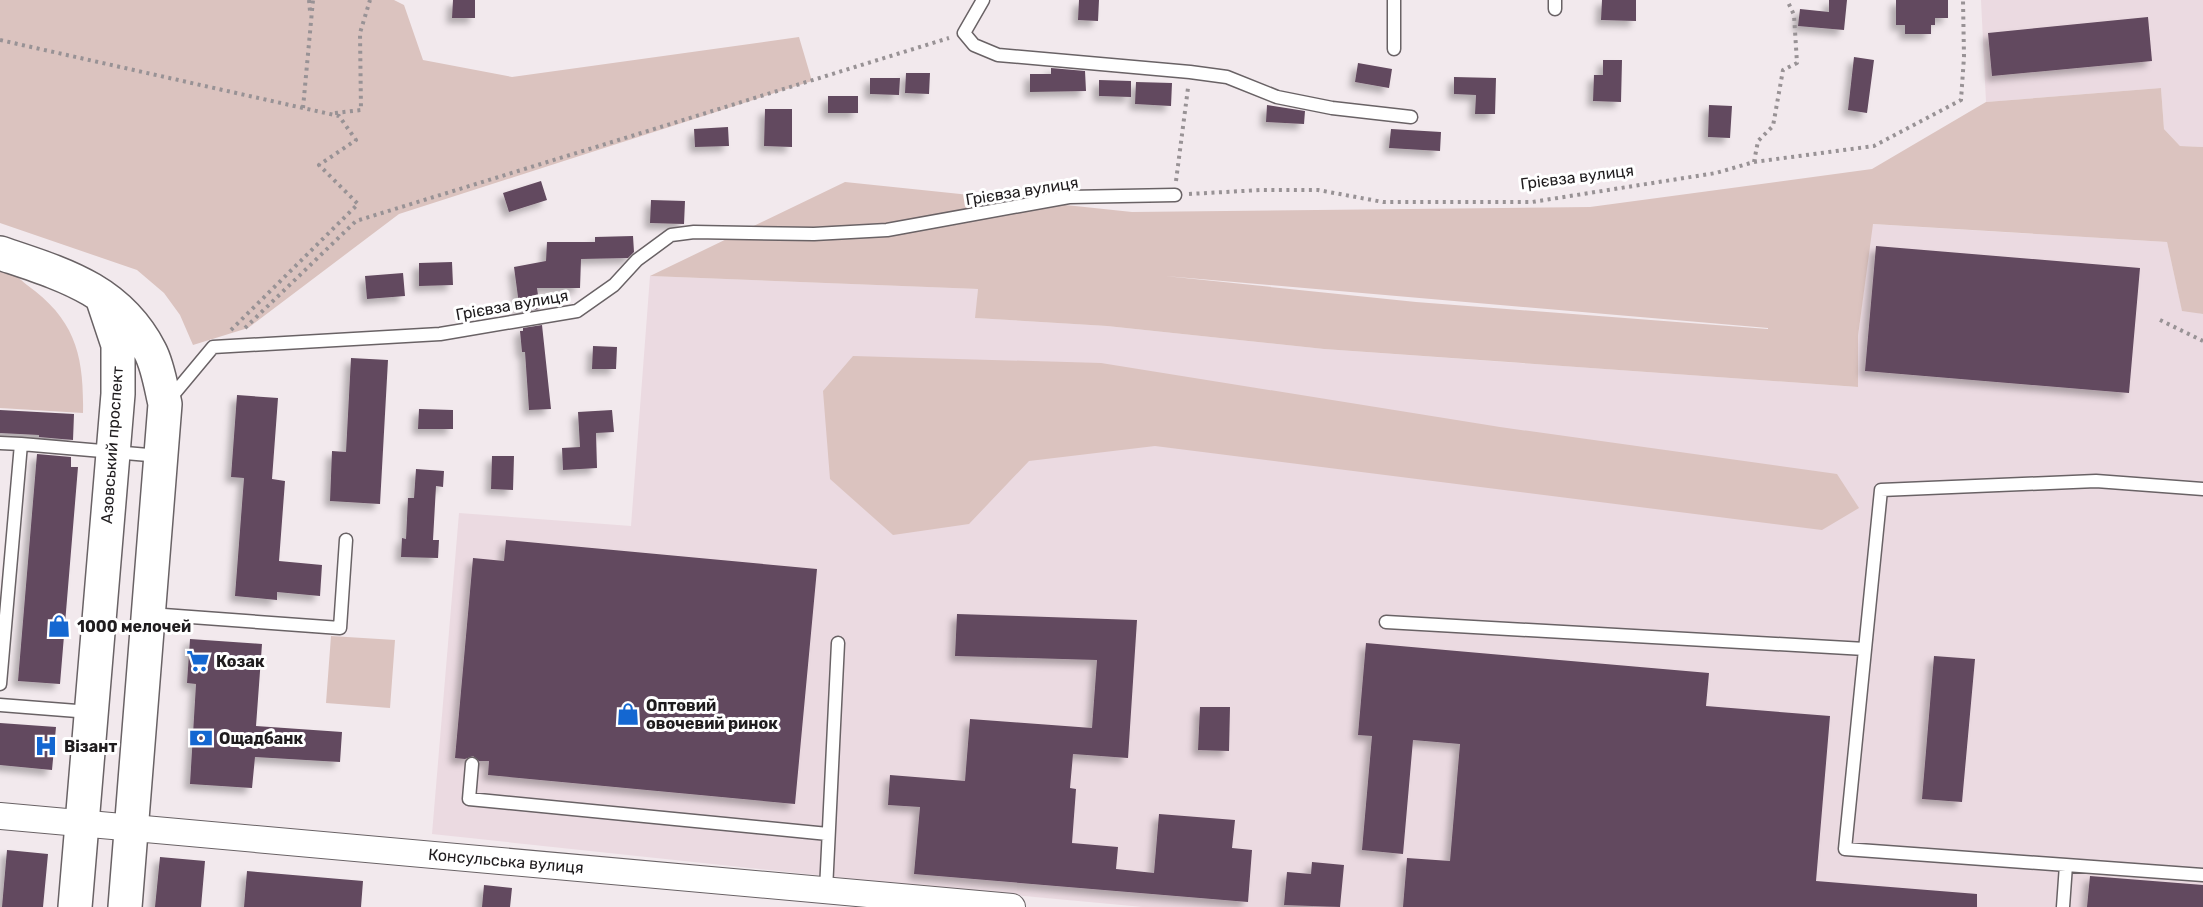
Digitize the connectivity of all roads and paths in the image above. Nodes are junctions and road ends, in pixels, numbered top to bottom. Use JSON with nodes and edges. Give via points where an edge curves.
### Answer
{"nodes":[{"id":1,"x":311,"y":0,"type":"edge"},
{"id":2,"x":370,"y":0,"type":"edge"},
{"id":3,"x":983,"y":0,"type":"edge"},
{"id":4,"x":1395,"y":0,"type":"edge"},
{"id":5,"x":1787,"y":0,"type":"edge"},
{"id":6,"x":1963,"y":0,"type":"edge"},
{"id":7,"x":964,"y":33,"type":"junction"},
{"id":8,"x":0,"y":40,"type":"edge"},
{"id":9,"x":1394,"y":49,"type":"dead end"},
{"id":10,"x":1190,"y":72,"type":"junction"},
{"id":11,"x":303,"y":108,"type":"junction"},
{"id":12,"x":331,"y":114,"type":"junction"},
{"id":13,"x":1410,"y":117,"type":"dead end"},
{"id":14,"x":1754,"y":162,"type":"junction"},
{"id":15,"x":1175,"y":195,"type":"junction"},
{"id":16,"x":0,"y":253,"type":"edge"},
{"id":17,"x":102,"y":295,"type":"junction"},
{"id":18,"x":2160,"y":320,"type":"dead end"},
{"id":19,"x":239,"y":323,"type":"dead end"},
{"id":20,"x":2203,"y":341,"type":"edge"},
{"id":21,"x":213,"y":347,"type":"junction"},
{"id":22,"x":165,"y":404,"type":"junction"},
{"id":23,"x":0,"y":443,"type":"edge"},
{"id":24,"x":21,"y":444,"type":"junction"},
{"id":25,"x":113,"y":452,"type":"junction"},
{"id":26,"x":161,"y":456,"type":"junction"},
{"id":27,"x":2203,"y":489,"type":"edge"},
{"id":28,"x":346,"y":540,"type":"dead end"},
{"id":29,"x":148,"y":614,"type":"junction"},
{"id":30,"x":1386,"y":622,"type":"dead end"},
{"id":31,"x":838,"y":643,"type":"dead end"},
{"id":32,"x":1865,"y":649,"type":"junction"},
{"id":33,"x":0,"y":684,"type":"edge"},
{"id":34,"x":0,"y":705,"type":"edge"},
{"id":35,"x":91,"y":712,"type":"junction"},
{"id":36,"x":472,"y":764,"type":"dead end"},
{"id":37,"x":0,"y":816,"type":"edge"},
{"id":38,"x":82,"y":823,"type":"junction"},
{"id":39,"x":131,"y":828,"type":"junction"},
{"id":40,"x":828,"y":834,"type":"junction"},
{"id":41,"x":2066,"y":865,"type":"junction"},
{"id":42,"x":2203,"y":875,"type":"edge"},
{"id":43,"x":826,"y":890,"type":"junction"},
{"id":44,"x":75,"y":907,"type":"edge"},
{"id":45,"x":125,"y":907,"type":"edge"},
{"id":46,"x":1012,"y":907,"type":"edge"},
{"id":47,"x":2062,"y":907,"type":"edge"}],
"edges":[{"from":1,"to":11,"type":"path"},
{"from":2,"to":12,"type":"path","via":[[360,33],[361,110]]},
{"from":3,"to":7,"type":"lane"},
{"from":4,"to":9,"type":"lane"},
{"from":5,"to":14,"type":"path","via":[[1794,15],[1797,63],[1783,69],[1773,126],[1758,141]]},
{"from":6,"to":14,"type":"path","name":"Грієвза вулиця","via":[[1961,100],[1874,146]]},
{"from":7,"to":10,"type":"lane","via":[[974,45],[998,55]]},
{"from":7,"to":21,"type":"path","via":[[356,221],[247,327]]},
{"from":8,"to":11,"type":"path"},
{"from":10,"to":13,"type":"lane","via":[[1227,77],[1277,97]]},
{"from":10,"to":15,"type":"path"},
{"from":11,"to":12,"type":"path"},
{"from":12,"to":19,"type":"path","via":[[339,116],[356,140],[319,165],[358,204]]},
{"from":14,"to":15,"type":"path","name":"Грієвза вулиця","via":[[1716,173],[1532,202],[1383,202],[1318,190]]},
{"from":15,"to":21,"type":"lane","name":"Грієвза вулиця","via":[[1069,197],[887,230],[671,235],[637,260],[614,285],[577,311],[440,334]]},
{"from":16,"to":17,"type":"main road","via":[[66,275]]},
{"from":17,"to":22,"type":"main road","via":[[130,318],[151,352]]},
{"from":17,"to":25,"type":"main road","name":"Азовський проспект","via":[[118,345]]},
{"from":18,"to":20,"type":"path"},
{"from":21,"to":22,"type":"lane"},
{"from":22,"to":26,"type":"main road"},
{"from":23,"to":24,"type":"lane"},
{"from":24,"to":25,"type":"lane"},
{"from":24,"to":33,"type":"lane"},
{"from":25,"to":26,"type":"lane"},
{"from":25,"to":35,"type":"main road","name":"Азовський проспект"},
{"from":26,"to":29,"type":"main road"},
{"from":27,"to":32,"type":"lane","via":[[2096,481],[1881,490]]},
{"from":28,"to":29,"type":"lane","via":[[340,628]]},
{"from":29,"to":39,"type":"main road"},
{"from":30,"to":32,"type":"lane"},
{"from":31,"to":40,"type":"lane"},
{"from":32,"to":41,"type":"lane","via":[[1845,849]]},
{"from":34,"to":35,"type":"lane"},
{"from":35,"to":38,"type":"main road","name":"Азовський проспект"},
{"from":36,"to":40,"type":"lane","via":[[469,800]]},
{"from":37,"to":38,"type":"street","name":"Консульська вулиця"},
{"from":38,"to":39,"type":"street","name":"Консульська вулиця"},
{"from":38,"to":44,"type":"main road","name":"Азовський проспект"},
{"from":39,"to":43,"type":"street","name":"Консульська вулиця"},
{"from":39,"to":45,"type":"main road"},
{"from":40,"to":43,"type":"lane"},
{"from":41,"to":42,"type":"lane"},
{"from":41,"to":47,"type":"lane"},
{"from":43,"to":46,"type":"street","name":"Консульська вулиця"}]}
